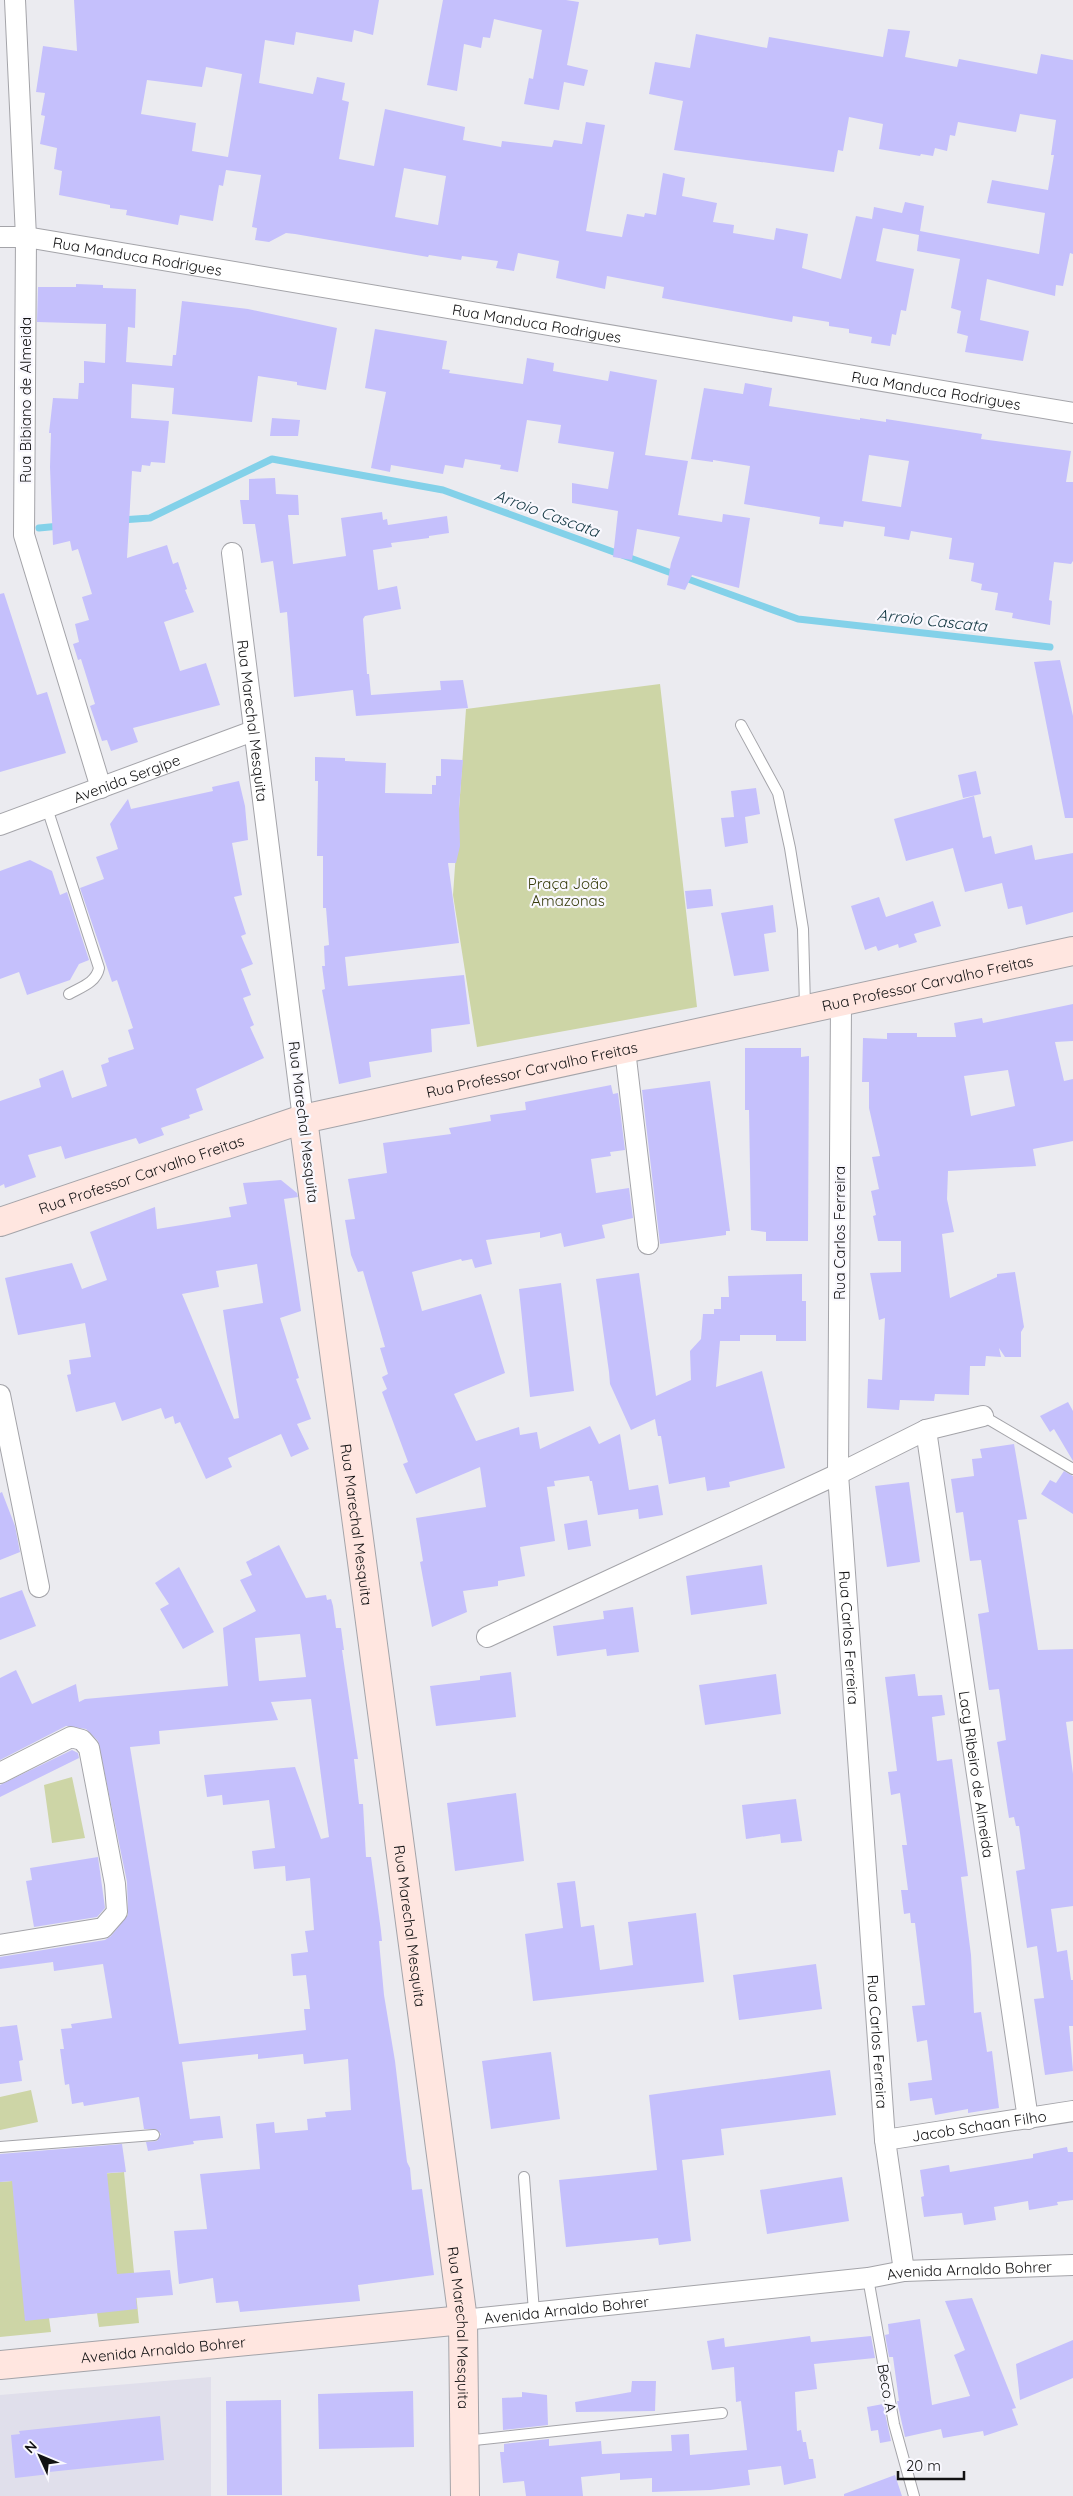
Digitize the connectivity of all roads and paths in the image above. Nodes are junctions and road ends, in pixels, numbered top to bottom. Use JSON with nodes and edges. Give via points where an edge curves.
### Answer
{"nodes":[{"id":1,"x":14,"y":0,"type":"edge"},
{"id":2,"x":26,"y":236,"type":"junction"},
{"id":3,"x":0,"y":237,"type":"edge"},
{"id":4,"x":1073,"y":414,"type":"edge"},
{"id":5,"x":232,"y":553,"type":"dead end"},
{"id":6,"x":741,"y":725,"type":"dead end"},
{"id":7,"x":253,"y":731,"type":"junction"},
{"id":8,"x":101,"y":788,"type":"junction"},
{"id":9,"x":47,"y":808,"type":"junction"},
{"id":10,"x":0,"y":826,"type":"edge"},
{"id":11,"x":1073,"y":951,"type":"edge"},
{"id":12,"x":69,"y":994,"type":"dead end"},
{"id":13,"x":841,"y":1003,"type":"junction"},
{"id":14,"x":805,"y":1010,"type":"junction"},
{"id":15,"x":625,"y":1050,"type":"junction"},
{"id":16,"x":303,"y":1120,"type":"junction"},
{"id":17,"x":0,"y":1222,"type":"edge"},
{"id":18,"x":648,"y":1244,"type":"dead end"},
{"id":19,"x":0,"y":1395,"type":"edge"},
{"id":20,"x":983,"y":1416,"type":"joint"},
{"id":21,"x":926,"y":1430,"type":"junction"},
{"id":22,"x":1073,"y":1469,"type":"edge"},
{"id":23,"x":838,"y":1474,"type":"junction"},
{"id":24,"x":39,"y":1587,"type":"dead end"},
{"id":25,"x":487,"y":1637,"type":"dead end"},
{"id":26,"x":0,"y":1773,"type":"edge"},
{"id":27,"x":0,"y":1946,"type":"edge"},
{"id":28,"x":1073,"y":2111,"type":"edge"},
{"id":29,"x":1028,"y":2119,"type":"junction"},
{"id":30,"x":154,"y":2135,"type":"dead end"},
{"id":31,"x":885,"y":2140,"type":"junction"},
{"id":32,"x":0,"y":2147,"type":"edge"},
{"id":33,"x":524,"y":2177,"type":"dead end"},
{"id":34,"x":1073,"y":2266,"type":"edge"},
{"id":35,"x":904,"y":2271,"type":"junction"},
{"id":36,"x":868,"y":2278,"type":"junction"},
{"id":37,"x":534,"y":2312,"type":"junction"},
{"id":38,"x":463,"y":2320,"type":"junction"},
{"id":39,"x":0,"y":2366,"type":"edge"},
{"id":40,"x":722,"y":2413,"type":"dead end"},
{"id":41,"x":465,"y":2441,"type":"junction"},
{"id":42,"x":465,"y":2496,"type":"edge"},
{"id":43,"x":914,"y":2496,"type":"edge"}],
"edges":[{"from":1,"to":2,"type":"street","name":"Rua Bibiano de Almeida"},
{"from":2,"to":3,"type":"street","name":"Rua Manduca Rodrigues"},
{"from":2,"to":4,"type":"street","name":"Rua Manduca Rodrigues"},
{"from":2,"to":8,"type":"street","name":"Rua Bibiano de Almeida","via":[[24,535]]},
{"from":5,"to":7,"type":"street","name":"Rua Marechal Mesquita"},
{"from":6,"to":14,"type":"lane","via":[[778,793],[803,928]]},
{"from":7,"to":8,"type":"street","name":"Avenida Sergipe"},
{"from":7,"to":16,"type":"street","name":"Rua Marechal Mesquita"},
{"from":8,"to":9,"type":"street","name":"Avenida Sergipe"},
{"from":9,"to":10,"type":"street","name":"Avenida Sergipe"},
{"from":9,"to":12,"type":"lane","via":[[99,968],[91,982]]},
{"from":11,"to":13,"type":"street","name":"Rua Professor Carvalho Freitas"},
{"from":13,"to":14,"type":"street","name":"Rua Professor Carvalho Freitas"},
{"from":13,"to":23,"type":"street","name":"Rua Carlos Ferreira"},
{"from":14,"to":15,"type":"street","name":"Rua Professor Carvalho Freitas"},
{"from":15,"to":16,"type":"street","name":"Rua Professor Carvalho Freitas"},
{"from":15,"to":18,"type":"street"},
{"from":16,"to":17,"type":"street","name":"Rua Professor Carvalho Freitas"},
{"from":16,"to":38,"type":"street","name":"Rua Marechal Mesquita"},
{"from":19,"to":24,"type":"street"},
{"from":20,"to":21,"type":"street"},
{"from":20,"to":22,"type":"lane"},
{"from":21,"to":23,"type":"street"},
{"from":21,"to":29,"type":"street","name":"Lacy Ribeiro de Almeida"},
{"from":23,"to":25,"type":"street"},
{"from":23,"to":31,"type":"street","name":"Rua Carlos Ferreira"},
{"from":26,"to":27,"type":"street","via":[[71,1736],[82,1740],[89,1748],[115,1884],[117,1912],[103,1928]]},
{"from":28,"to":29,"type":"street","name":"Jacob Schaan Filho"},
{"from":29,"to":31,"type":"street","name":"Jacob Schaan Filho"},
{"from":30,"to":32,"type":"lane"},
{"from":31,"to":35,"type":"street","name":"Rua Carlos Ferreira"},
{"from":33,"to":37,"type":"lane"},
{"from":34,"to":35,"type":"street","name":"Avenida Arnaldo Bohrer"},
{"from":35,"to":36,"type":"street","name":"Avenida Arnaldo Bohrer"},
{"from":36,"to":37,"type":"street","name":"Avenida Arnaldo Bohrer"},
{"from":36,"to":43,"type":"lane","name":"Beco A","via":[[894,2424]]},
{"from":37,"to":38,"type":"street","name":"Avenida Arnaldo Bohrer"},
{"from":38,"to":39,"type":"street","name":"Avenida Arnaldo Bohrer"},
{"from":38,"to":41,"type":"street","name":"Rua Marechal Mesquita"},
{"from":40,"to":41,"type":"lane"},
{"from":41,"to":42,"type":"street","name":"Rua Marechal Mesquita"}]}
